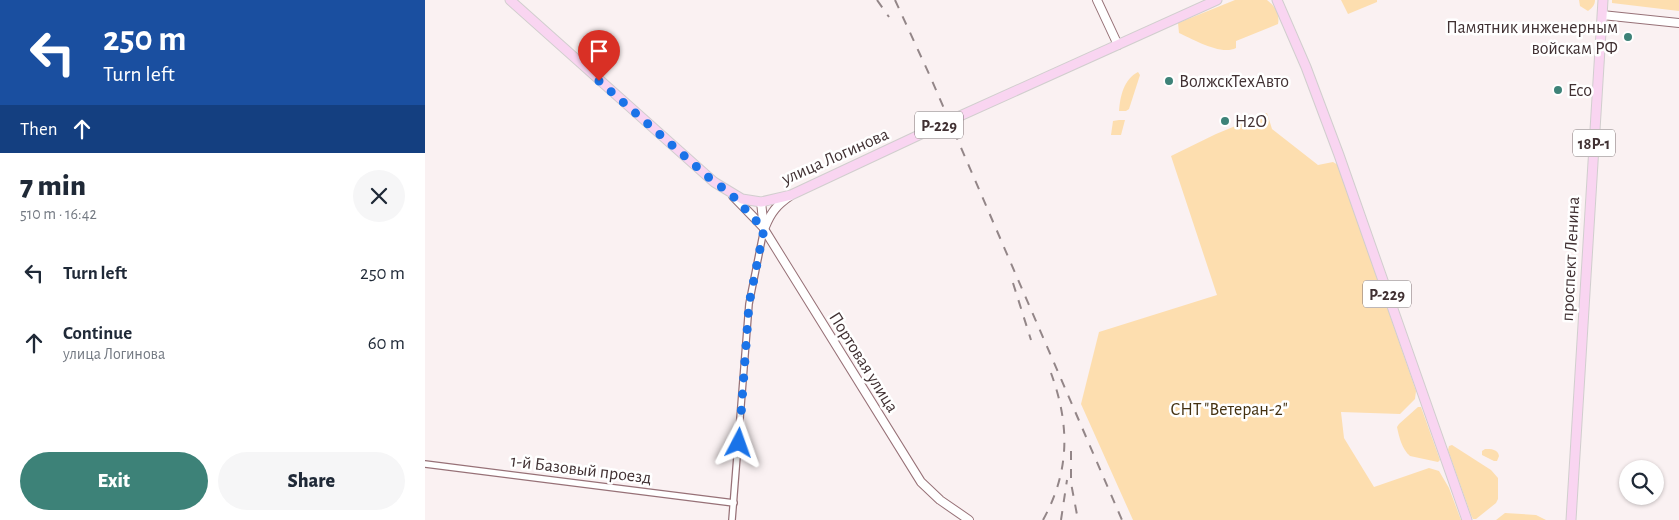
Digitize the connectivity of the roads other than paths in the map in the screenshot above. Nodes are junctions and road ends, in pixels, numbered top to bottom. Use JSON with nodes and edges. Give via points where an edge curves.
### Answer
{"nodes":[{"id":1,"x":510,"y":0,"type":"edge"},
{"id":2,"x":1097,"y":0,"type":"edge"},
{"id":3,"x":1217,"y":0,"type":"edge"},
{"id":4,"x":1277,"y":0,"type":"edge"},
{"id":5,"x":1603,"y":0,"type":"edge"},
{"id":6,"x":1602,"y":16,"type":"junction"},
{"id":7,"x":1679,"y":23,"type":"edge"},
{"id":8,"x":1118,"y":45,"type":"junction"},
{"id":9,"x":729,"y":192,"type":"junction"},
{"id":10,"x":791,"y":195,"type":"junction"},
{"id":11,"x":761,"y":202,"type":"junction"},
{"id":12,"x":764,"y":229,"type":"junction"},
{"id":13,"x":425,"y":464,"type":"edge"},
{"id":14,"x":734,"y":503,"type":"junction"},
{"id":15,"x":732,"y":520,"type":"edge"},
{"id":16,"x":969,"y":520,"type":"edge"},
{"id":17,"x":1467,"y":520,"type":"edge"},
{"id":18,"x":1571,"y":520,"type":"edge"}],
"edges":[{"from":1,"to":9,"type":"main road","name":"улица Логинова","number":"Р-229"},
{"from":2,"to":8,"type":"street"},
{"from":3,"to":8,"type":"main road","name":"улица Логинова","number":"Р-229"},
{"from":4,"to":17,"type":"main road","number":"Р-229","via":[[1339,155]]},
{"from":5,"to":6,"type":"main road","name":"проспект Ленина","number":"18Р-1"},
{"from":6,"to":7,"type":"street"},
{"from":6,"to":18,"type":"main road","name":"проспект Ленина","number":"18Р-1"},
{"from":8,"to":10,"type":"main road","name":"улица Логинова","number":"Р-229"},
{"from":9,"to":11,"type":"main road","name":"улица Логинова","number":"Р-229","via":[[742,199]]},
{"from":9,"to":12,"type":"street"},
{"from":10,"to":11,"type":"main road","name":"улица Логинова","number":"Р-229"},
{"from":10,"to":12,"type":"street","via":[[776,206]]},
{"from":11,"to":12,"type":"street","name":"Портовая улица"},
{"from":12,"to":14,"type":"street","via":[[749,304]]},
{"from":12,"to":16,"type":"street","name":"Портовая улица","via":[[921,482],[939,500]]},
{"from":13,"to":14,"type":"street","name":"1-й Базовый проезд"},
{"from":14,"to":15,"type":"street"}]}
